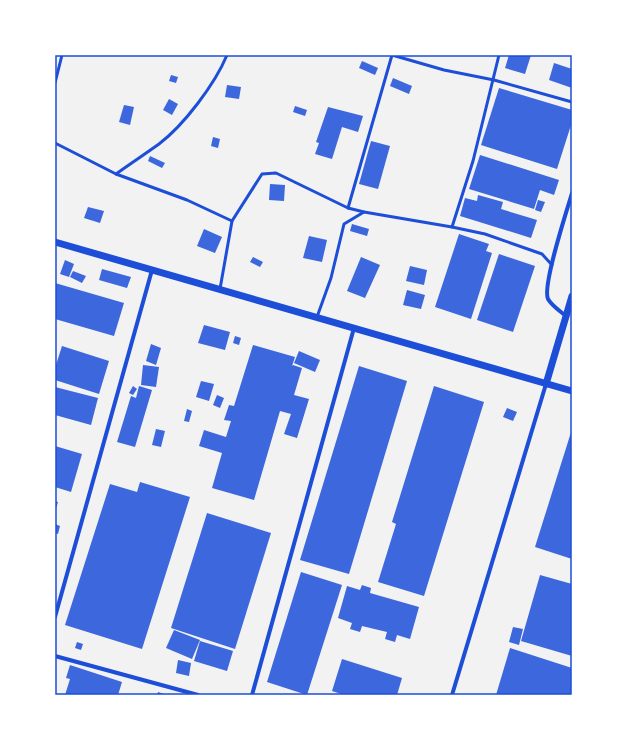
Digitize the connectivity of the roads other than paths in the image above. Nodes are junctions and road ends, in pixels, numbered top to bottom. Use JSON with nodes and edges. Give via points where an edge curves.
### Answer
{"nodes":[{"id":1,"x":62,"y":55,"type":"edge"},
{"id":2,"x":227,"y":55,"type":"edge"},
{"id":3,"x":392,"y":55,"type":"edge"},
{"id":4,"x":499,"y":55,"type":"edge"},
{"id":5,"x":494,"y":80,"type":"junction"},
{"id":6,"x":55,"y":83,"type":"edge"},
{"id":7,"x":572,"y":102,"type":"edge"},
{"id":8,"x":55,"y":142,"type":"edge"},
{"id":9,"x":116,"y":174,"type":"junction"},
{"id":10,"x":572,"y":192,"type":"edge"},
{"id":11,"x":348,"y":208,"type":"junction"},
{"id":12,"x":364,"y":212,"type":"junction"},
{"id":13,"x":232,"y":221,"type":"junction"},
{"id":14,"x":452,"y":227,"type":"junction"},
{"id":15,"x":55,"y":242,"type":"edge"},
{"id":16,"x":552,"y":265,"type":"junction"},
{"id":17,"x":152,"y":270,"type":"junction"},
{"id":18,"x":220,"y":290,"type":"junction"},
{"id":19,"x":572,"y":296,"type":"edge"},
{"id":20,"x":566,"y":316,"type":"junction"},
{"id":21,"x":316,"y":318,"type":"junction"},
{"id":22,"x":354,"y":328,"type":"junction"},
{"id":23,"x":546,"y":384,"type":"junction"},
{"id":24,"x":572,"y":391,"type":"edge"},
{"id":25,"x":55,"y":618,"type":"edge"},
{"id":26,"x":55,"y":656,"type":"edge"},
{"id":27,"x":198,"y":695,"type":"edge"},
{"id":28,"x":252,"y":695,"type":"edge"},
{"id":29,"x":452,"y":695,"type":"edge"}],
"edges":[{"from":1,"to":6,"type":"lane"},
{"from":2,"to":9,"type":"lane","via":[[221,70],[186,119],[160,143]]},
{"from":3,"to":5,"type":"lane","via":[[444,70]]},
{"from":3,"to":11,"type":"lane"},
{"from":4,"to":5,"type":"lane"},
{"from":5,"to":7,"type":"lane"},
{"from":5,"to":14,"type":"lane","via":[[473,161]]},
{"from":8,"to":9,"type":"lane"},
{"from":9,"to":13,"type":"lane","via":[[187,200]]},
{"from":10,"to":16,"type":"street"},
{"from":11,"to":12,"type":"lane"},
{"from":11,"to":13,"type":"lane","via":[[276,174],[262,174]]},
{"from":12,"to":14,"type":"lane"},
{"from":12,"to":21,"type":"lane","via":[[344,224],[331,278]]},
{"from":13,"to":18,"type":"lane"},
{"from":14,"to":16,"type":"lane","via":[[486,234],[542,254]]},
{"from":15,"to":17,"type":"street"},
{"from":16,"to":20,"type":"street","via":[[548,298]]},
{"from":17,"to":18,"type":"street"},
{"from":17,"to":25,"type":"street"},
{"from":18,"to":21,"type":"street"},
{"from":19,"to":20,"type":"street"},
{"from":20,"to":23,"type":"street"},
{"from":21,"to":22,"type":"street"},
{"from":22,"to":23,"type":"street"},
{"from":22,"to":28,"type":"street"},
{"from":23,"to":24,"type":"street"},
{"from":23,"to":29,"type":"street"},
{"from":26,"to":27,"type":"street"}]}
